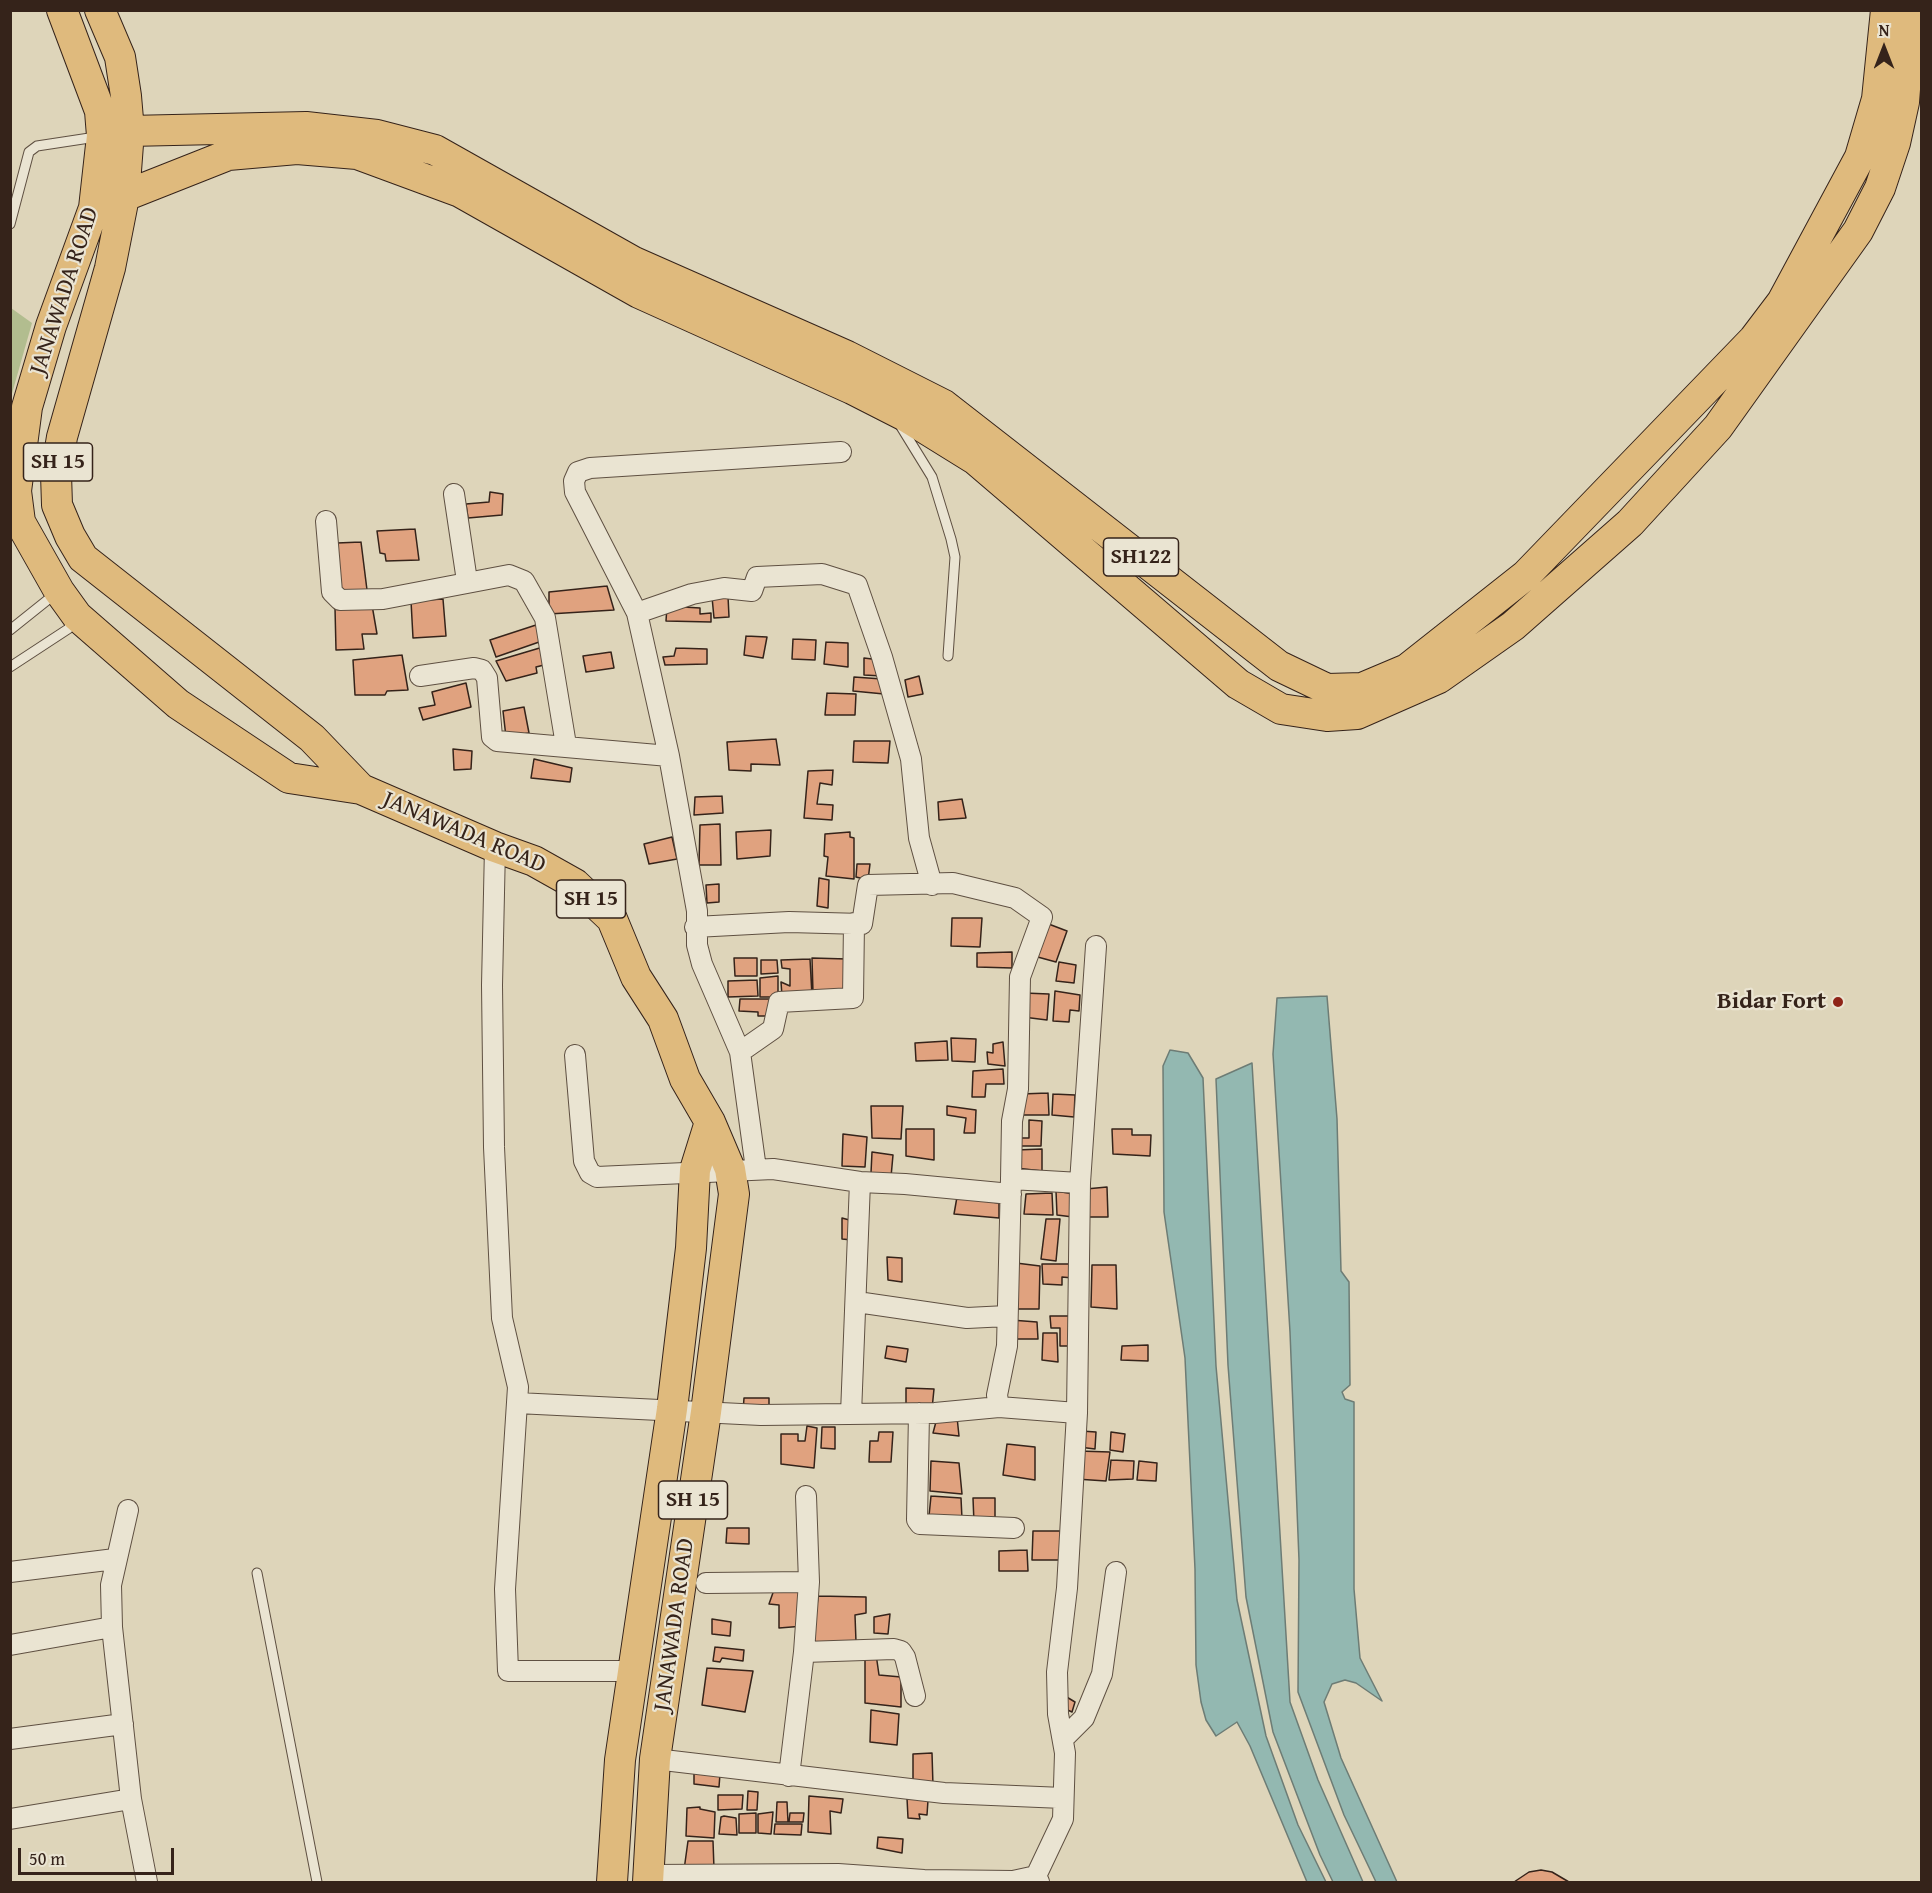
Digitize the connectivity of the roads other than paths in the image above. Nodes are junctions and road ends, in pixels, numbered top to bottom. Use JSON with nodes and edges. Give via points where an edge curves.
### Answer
{"nodes":[{"id":1,"x":62,"y":10,"type":"edge"},
{"id":2,"x":100,"y":10,"type":"edge"},
{"id":3,"x":1886,"y":10,"type":"edge"},
{"id":4,"x":1911,"y":10,"type":"edge"},
{"id":5,"x":116,"y":133,"type":"junction"},
{"id":6,"x":124,"y":197,"type":"junction"},
{"id":7,"x":94,"y":208,"type":"junction"},
{"id":8,"x":10,"y":224,"type":"edge"},
{"id":9,"x":890,"y":409,"type":"junction"},
{"id":10,"x":841,"y":452,"type":"dead end"},
{"id":11,"x":454,"y":494,"type":"dead end"},
{"id":12,"x":326,"y":521,"type":"dead end"},
{"id":13,"x":467,"y":581,"type":"junction"},
{"id":14,"x":59,"y":591,"type":"junction"},
{"id":15,"x":1493,"y":601,"type":"junction"},
{"id":16,"x":637,"y":613,"type":"junction"},
{"id":17,"x":77,"y":616,"type":"junction"},
{"id":18,"x":1513,"y":626,"type":"junction"},
{"id":19,"x":10,"y":630,"type":"edge"},
{"id":20,"x":948,"y":656,"type":"dead end"},
{"id":21,"x":10,"y":667,"type":"edge"},
{"id":22,"x":420,"y":676,"type":"dead end"},
{"id":23,"x":566,"y":745,"type":"junction"},
{"id":24,"x":669,"y":756,"type":"junction"},
{"id":25,"x":361,"y":789,"type":"junction"},
{"id":26,"x":495,"y":847,"type":"junction"},
{"id":27,"x":932,"y":885,"type":"junction"},
{"id":28,"x":854,"y":923,"type":"junction"},
{"id":29,"x":695,"y":927,"type":"junction"},
{"id":30,"x":1096,"y":945,"type":"dead end"},
{"id":31,"x":740,"y":1052,"type":"junction"},
{"id":32,"x":575,"y":1055,"type":"dead end"},
{"id":33,"x":711,"y":1122,"type":"junction"},
{"id":34,"x":743,"y":1169,"type":"junction"},
{"id":35,"x":695,"y":1170,"type":"junction"},
{"id":36,"x":860,"y":1182,"type":"junction"},
{"id":37,"x":1080,"y":1183,"type":"junction"},
{"id":38,"x":1011,"y":1187,"type":"junction"},
{"id":39,"x":856,"y":1302,"type":"junction"},
{"id":40,"x":1007,"y":1316,"type":"junction"},
{"id":41,"x":517,"y":1403,"type":"junction"},
{"id":42,"x":999,"y":1407,"type":"junction"},
{"id":43,"x":672,"y":1409,"type":"junction"},
{"id":44,"x":706,"y":1412,"type":"junction"},
{"id":45,"x":920,"y":1413,"type":"junction"},
{"id":46,"x":1077,"y":1413,"type":"junction"},
{"id":47,"x":851,"y":1414,"type":"junction"},
{"id":48,"x":806,"y":1496,"type":"dead end"},
{"id":49,"x":128,"y":1510,"type":"dead end"},
{"id":50,"x":1014,"y":1528,"type":"dead end"},
{"id":51,"x":115,"y":1558,"type":"junction"},
{"id":52,"x":10,"y":1572,"type":"edge"},
{"id":53,"x":1116,"y":1572,"type":"dead end"},
{"id":54,"x":257,"y":1573,"type":"dead end"},
{"id":55,"x":808,"y":1582,"type":"junction"},
{"id":56,"x":706,"y":1583,"type":"dead end"},
{"id":57,"x":112,"y":1627,"type":"junction"},
{"id":58,"x":10,"y":1645,"type":"edge"},
{"id":59,"x":804,"y":1652,"type":"junction"},
{"id":60,"x":632,"y":1671,"type":"junction"},
{"id":61,"x":915,"y":1696,"type":"dead end"},
{"id":62,"x":123,"y":1724,"type":"junction"},
{"id":63,"x":10,"y":1739,"type":"edge"},
{"id":64,"x":1062,"y":1740,"type":"junction"},
{"id":65,"x":655,"y":1759,"type":"junction"},
{"id":66,"x":789,"y":1776,"type":"junction"},
{"id":67,"x":1062,"y":1798,"type":"junction"},
{"id":68,"x":131,"y":1799,"type":"junction"},
{"id":69,"x":10,"y":1819,"type":"edge"},
{"id":70,"x":648,"y":1879,"type":"edge"},
{"id":71,"x":1038,"y":1879,"type":"edge"},
{"id":72,"x":147,"y":1882,"type":"edge"},
{"id":73,"x":317,"y":1882,"type":"edge"},
{"id":74,"x":612,"y":1882,"type":"edge"}],
"edges":[{"from":1,"to":5,"type":"main road","name":"JANAWADA ROAD","number":"SH 15","via":[[100,111]]},
{"from":2,"to":5,"type":"main road","name":"JANAWADA ROAD","number":"SH 15","via":[[120,57]]},
{"from":3,"to":15,"type":"main road","number":"SH122","via":[[1876,99],[1860,157],[1782,302],[1754,339],[1575,525],[1526,575]]},
{"from":4,"to":18,"type":"main road","via":[[1904,102],[1895,142],[1880,188],[1858,231],[1718,427],[1630,523]]},
{"from":5,"to":6,"type":"main road","name":"JANAWADA ROAD","number":"SH 15"},
{"from":5,"to":7,"type":"main road","name":"JANAWADA ROAD","number":"SH 15"},
{"from":5,"to":8,"type":"lane","via":[[37,146],[29,152]]},
{"from":5,"to":15,"type":"main road","number":"SH122","via":[[306,127],[377,135],[435,150],[634,262],[847,356],[944,405],[1280,666],[1327,689],[1362,688],[1407,669]]},
{"from":6,"to":7,"type":"main road"},
{"from":6,"to":9,"type":"main road","via":[[228,155],[297,149],[357,154],[460,192],[639,293]]},
{"from":6,"to":25,"type":"main road","name":"JANAWADA ROAD","number":"SH 15","via":[[110,268],[62,437],[56,474],[57,506],[83,558],[312,738]]},
{"from":7,"to":14,"type":"main road","name":"JANAWADA ROAD","number":"SH 15","via":[[27,406],[16,490],[20,522]]},
{"from":9,"to":18,"type":"main road","via":[[976,460],[1238,684],[1281,709],[1327,716],[1357,714],[1439,678]]},
{"from":9,"to":20,"type":"lane","via":[[932,477],[951,539],[955,557]]},
{"from":10,"to":16,"type":"street","via":[[590,468],[578,472],[575,492]]},
{"from":11,"to":13,"type":"street"},
{"from":12,"to":13,"type":"street","via":[[332,592],[340,600],[383,599]]},
{"from":13,"to":23,"type":"street","via":[[509,575],[524,581],[547,627]]},
{"from":14,"to":17,"type":"main road","name":"JANAWADA ROAD","number":"SH 15"},
{"from":14,"to":19,"type":"lane"},
{"from":15,"to":18,"type":"main road"},
{"from":16,"to":24,"type":"street"},
{"from":16,"to":27,"type":"street","via":[[692,594],[724,588],[752,591],[756,577],[822,574],[856,585],[882,657],[910,759],[919,838]]},
{"from":17,"to":21,"type":"lane","via":[[68,629]]},
{"from":17,"to":25,"type":"main road","name":"JANAWADA ROAD","number":"SH 15","via":[[178,704],[289,778]]},
{"from":22,"to":23,"type":"street","via":[[482,670],[487,678],[492,737],[507,743]]},
{"from":23,"to":24,"type":"street"},
{"from":24,"to":29,"type":"street","via":[[697,910]]},
{"from":25,"to":26,"type":"main road","name":"JANAWADA ROAD","number":"SH 15"},
{"from":26,"to":33,"type":"main road","name":"JANAWADA ROAD","number":"SH 15","via":[[534,861],[575,884],[612,919],[636,977],[663,1018],[685,1079]]},
{"from":26,"to":41,"type":"street","via":[[494,1158],[502,1318],[518,1387]]},
{"from":27,"to":28,"type":"street","via":[[868,885],[862,924]]},
{"from":27,"to":38,"type":"street","via":[[953,883],[1015,898],[1042,917],[1020,977]]},
{"from":28,"to":29,"type":"street"},
{"from":28,"to":31,"type":"street","via":[[853,998],[779,1002],[773,1029]]},
{"from":29,"to":31,"type":"street","via":[[702,964]]},
{"from":30,"to":37,"type":"street"},
{"from":31,"to":34,"type":"street"},
{"from":32,"to":35,"type":"street","via":[[584,1161],[590,1173],[597,1177]]},
{"from":33,"to":34,"type":"main road","name":"JANAWADA ROAD","number":"SH 15"},
{"from":33,"to":35,"type":"main road","name":"JANAWADA ROAD","number":"SH 15"},
{"from":34,"to":35,"type":"street"},
{"from":34,"to":36,"type":"street","via":[[773,1169]]},
{"from":34,"to":44,"type":"main road","name":"JANAWADA ROAD","number":"SH 15","via":[[734,1194]]},
{"from":35,"to":43,"type":"main road","name":"JANAWADA ROAD","number":"SH 15","via":[[691,1248]]},
{"from":36,"to":38,"type":"street"},
{"from":36,"to":39,"type":"street"},
{"from":37,"to":38,"type":"street"},
{"from":37,"to":46,"type":"street"},
{"from":38,"to":40,"type":"street"},
{"from":39,"to":40,"type":"street","via":[[967,1318]]},
{"from":39,"to":47,"type":"street"},
{"from":40,"to":42,"type":"street","via":[[1007,1347],[997,1395]]},
{"from":41,"to":43,"type":"street"},
{"from":41,"to":60,"type":"street","via":[[505,1589],[508,1671]]},
{"from":42,"to":45,"type":"street"},
{"from":42,"to":46,"type":"street"},
{"from":43,"to":44,"type":"street"},
{"from":43,"to":60,"type":"main road","name":"JANAWADA ROAD","number":"SH 15"},
{"from":44,"to":47,"type":"street"},
{"from":44,"to":65,"type":"main road","name":"JANAWADA ROAD","number":"SH 15"},
{"from":45,"to":47,"type":"street"},
{"from":45,"to":50,"type":"street","via":[[920,1524]]},
{"from":46,"to":64,"type":"street","via":[[1067,1588],[1057,1672]]},
{"from":48,"to":55,"type":"street"},
{"from":49,"to":51,"type":"street"},
{"from":51,"to":52,"type":"street"},
{"from":51,"to":57,"type":"street"},
{"from":53,"to":64,"type":"street","via":[[1102,1674],[1084,1718]]},
{"from":54,"to":73,"type":"lane"},
{"from":55,"to":56,"type":"street"},
{"from":55,"to":59,"type":"street"},
{"from":57,"to":58,"type":"street"},
{"from":57,"to":62,"type":"street"},
{"from":59,"to":61,"type":"street","via":[[901,1651]]},
{"from":59,"to":66,"type":"street"},
{"from":60,"to":74,"type":"main road","name":"JANAWADA ROAD","number":"SH 15","via":[[620,1760]]},
{"from":62,"to":63,"type":"street"},
{"from":62,"to":68,"type":"street"},
{"from":64,"to":67,"type":"street"},
{"from":65,"to":66,"type":"street"},
{"from":65,"to":70,"type":"main road","name":"JANAWADA ROAD","number":"SH 15"},
{"from":66,"to":67,"type":"street","via":[[944,1793]]},
{"from":67,"to":71,"type":"street","via":[[1062,1819]]},
{"from":68,"to":69,"type":"street"},
{"from":68,"to":72,"type":"street"},
{"from":70,"to":71,"type":"street","via":[[838,1874],[924,1880]]}]}
